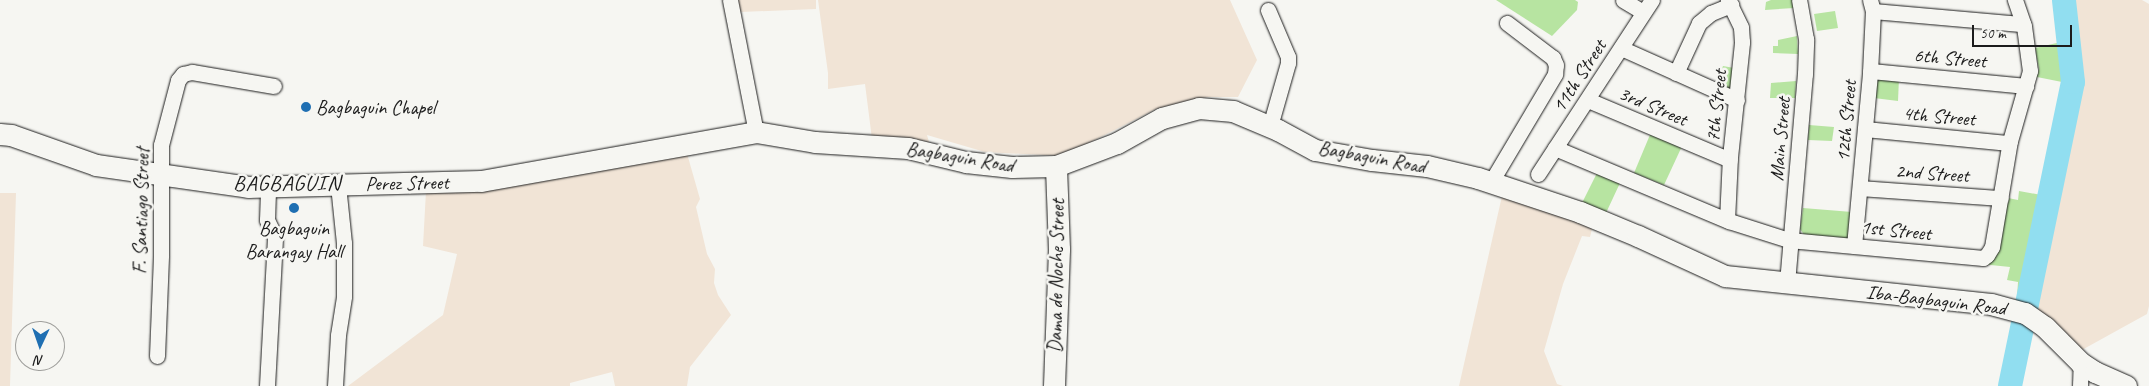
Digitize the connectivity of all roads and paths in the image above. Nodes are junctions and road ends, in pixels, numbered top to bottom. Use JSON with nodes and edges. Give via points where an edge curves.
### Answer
{"nodes":[{"id":1,"x":730,"y":0,"type":"edge"},
{"id":2,"x":1624,"y":0,"type":"edge"},
{"id":3,"x":1799,"y":0,"type":"edge"},
{"id":4,"x":2014,"y":0,"type":"edge"},
{"id":5,"x":1729,"y":3,"type":"edge"},
{"id":6,"x":1648,"y":6,"type":"edge"},
{"id":7,"x":1872,"y":6,"type":"edge"},
{"id":8,"x":1268,"y":10,"type":"dead end"},
{"id":9,"x":1507,"y":23,"type":"dead end"},
{"id":10,"x":2023,"y":24,"type":"junction"},
{"id":11,"x":1621,"y":48,"type":"junction"},
{"id":12,"x":1870,"y":71,"type":"junction"},
{"id":13,"x":1676,"y":73,"type":"junction"},
{"id":14,"x":274,"y":86,"type":"dead end"},
{"id":15,"x":2026,"y":86,"type":"junction"},
{"id":16,"x":1588,"y":100,"type":"junction"},
{"id":17,"x":1737,"y":100,"type":"junction"},
{"id":18,"x":1270,"y":126,"type":"junction"},
{"id":19,"x":1865,"y":129,"type":"junction"},
{"id":20,"x":756,"y":132,"type":"junction"},
{"id":21,"x":0,"y":134,"type":"edge"},
{"id":22,"x":2009,"y":143,"type":"junction"},
{"id":23,"x":1555,"y":148,"type":"junction"},
{"id":24,"x":1730,"y":160,"type":"junction"},
{"id":25,"x":1056,"y":166,"type":"junction"},
{"id":26,"x":1538,"y":174,"type":"dead end"},
{"id":27,"x":161,"y":175,"type":"junction"},
{"id":28,"x":1491,"y":182,"type":"junction"},
{"id":29,"x":338,"y":185,"type":"junction"},
{"id":30,"x":268,"y":187,"type":"junction"},
{"id":31,"x":1860,"y":188,"type":"junction"},
{"id":32,"x":2001,"y":198,"type":"junction"},
{"id":33,"x":1727,"y":220,"type":"junction"},
{"id":34,"x":1791,"y":241,"type":"junction"},
{"id":35,"x":1854,"y":246,"type":"junction"},
{"id":36,"x":1752,"y":280,"type":"joint"},
{"id":37,"x":1788,"y":282,"type":"junction"},
{"id":38,"x":157,"y":356,"type":"dead end"},
{"id":39,"x":2081,"y":363,"type":"junction"},
{"id":40,"x":267,"y":386,"type":"edge"},
{"id":41,"x":335,"y":386,"type":"edge"},
{"id":42,"x":1054,"y":386,"type":"edge"},
{"id":43,"x":2080,"y":386,"type":"edge"},
{"id":44,"x":2126,"y":386,"type":"edge"}],
"edges":[{"from":1,"to":20,"type":"street"},
{"from":2,"to":6,"type":"street"},
{"from":3,"to":34,"type":"street","name":"Main Street","via":[[1806,39],[1805,74]]},
{"from":4,"to":10,"type":"street","name":"1st Street"},
{"from":5,"to":13,"type":"street","via":[[1698,24]]},
{"from":5,"to":17,"type":"street","name":"7th Street","via":[[1741,27]]},
{"from":6,"to":11,"type":"street","name":"11th Street"},
{"from":7,"to":10,"type":"street"},
{"from":7,"to":12,"type":"street","name":"12th Street"},
{"from":8,"to":18,"type":"street","via":[[1288,57]]},
{"from":9,"to":28,"type":"street","via":[[1553,58],[1556,66],[1555,74]]},
{"from":10,"to":15,"type":"street","name":"1st Street","via":[[2030,71]]},
{"from":11,"to":13,"type":"street"},
{"from":11,"to":16,"type":"street","name":"11th Street"},
{"from":12,"to":15,"type":"street","name":"6th Street"},
{"from":12,"to":19,"type":"street","name":"12th Street"},
{"from":13,"to":17,"type":"street"},
{"from":14,"to":27,"type":"street","name":"F. Santiago Street","via":[[192,72],[183,74],[178,80],[161,145]]},
{"from":15,"to":22,"type":"street","name":"1st Street"},
{"from":16,"to":23,"type":"street","name":"11th Street"},
{"from":16,"to":24,"type":"street","name":"3rd Street"},
{"from":17,"to":24,"type":"street","name":"7th Street"},
{"from":18,"to":25,"type":"street","name":"Bagbaguin Road","via":[[1233,111],[1199,108],[1162,118],[1117,143]]},
{"from":18,"to":28,"type":"street","name":"Bagbaguin Road","via":[[1314,150],[1427,166]]},
{"from":19,"to":22,"type":"street","name":"4th Street"},
{"from":19,"to":31,"type":"street","name":"12th Street"},
{"from":20,"to":25,"type":"street","name":"Bagbaguin Road","via":[[815,142],[908,148],[966,162],[1012,167]]},
{"from":20,"to":29,"type":"street","name":"Perez Street","via":[[481,181]]},
{"from":21,"to":27,"type":"street","name":"Perez Street","via":[[96,165]]},
{"from":22,"to":32,"type":"street","name":"1st Street"},
{"from":23,"to":26,"type":"street","name":"11th Street"},
{"from":23,"to":33,"type":"street","name":"1st Street"},
{"from":24,"to":33,"type":"street","name":"7th Street"},
{"from":25,"to":42,"type":"street","name":"Dama de Noche Street","via":[[1058,249]]},
{"from":27,"to":30,"type":"street","name":"Perez Street"},
{"from":27,"to":38,"type":"street","name":"F. Santiago Street"},
{"from":28,"to":36,"type":"street","name":"Bagbaguin Road","via":[[1588,215],[1725,276]]},
{"from":29,"to":30,"type":"street","name":"Perez Street"},
{"from":29,"to":41,"type":"street","via":[[344,243],[344,296]]},
{"from":30,"to":40,"type":"street","via":[[267,220],[275,237]]},
{"from":31,"to":32,"type":"street","name":"2nd Street"},
{"from":31,"to":35,"type":"street","name":"12th Street"},
{"from":32,"to":35,"type":"street","name":"1st Street","via":[[1992,247],[1979,259]]},
{"from":33,"to":34,"type":"street","name":"1st Street"},
{"from":34,"to":35,"type":"street","name":"1st Street"},
{"from":34,"to":37,"type":"street","name":"Main Street"},
{"from":36,"to":37,"type":"street","name":"Iba-Bagbaguin Road"},
{"from":37,"to":39,"type":"street","name":"Iba-Bagbaguin Road","via":[[1991,304],[2025,313],[2045,326]]},
{"from":39,"to":43,"type":"street"},
{"from":39,"to":44,"type":"street","name":"Iba-Bagbaguin Road"}]}
